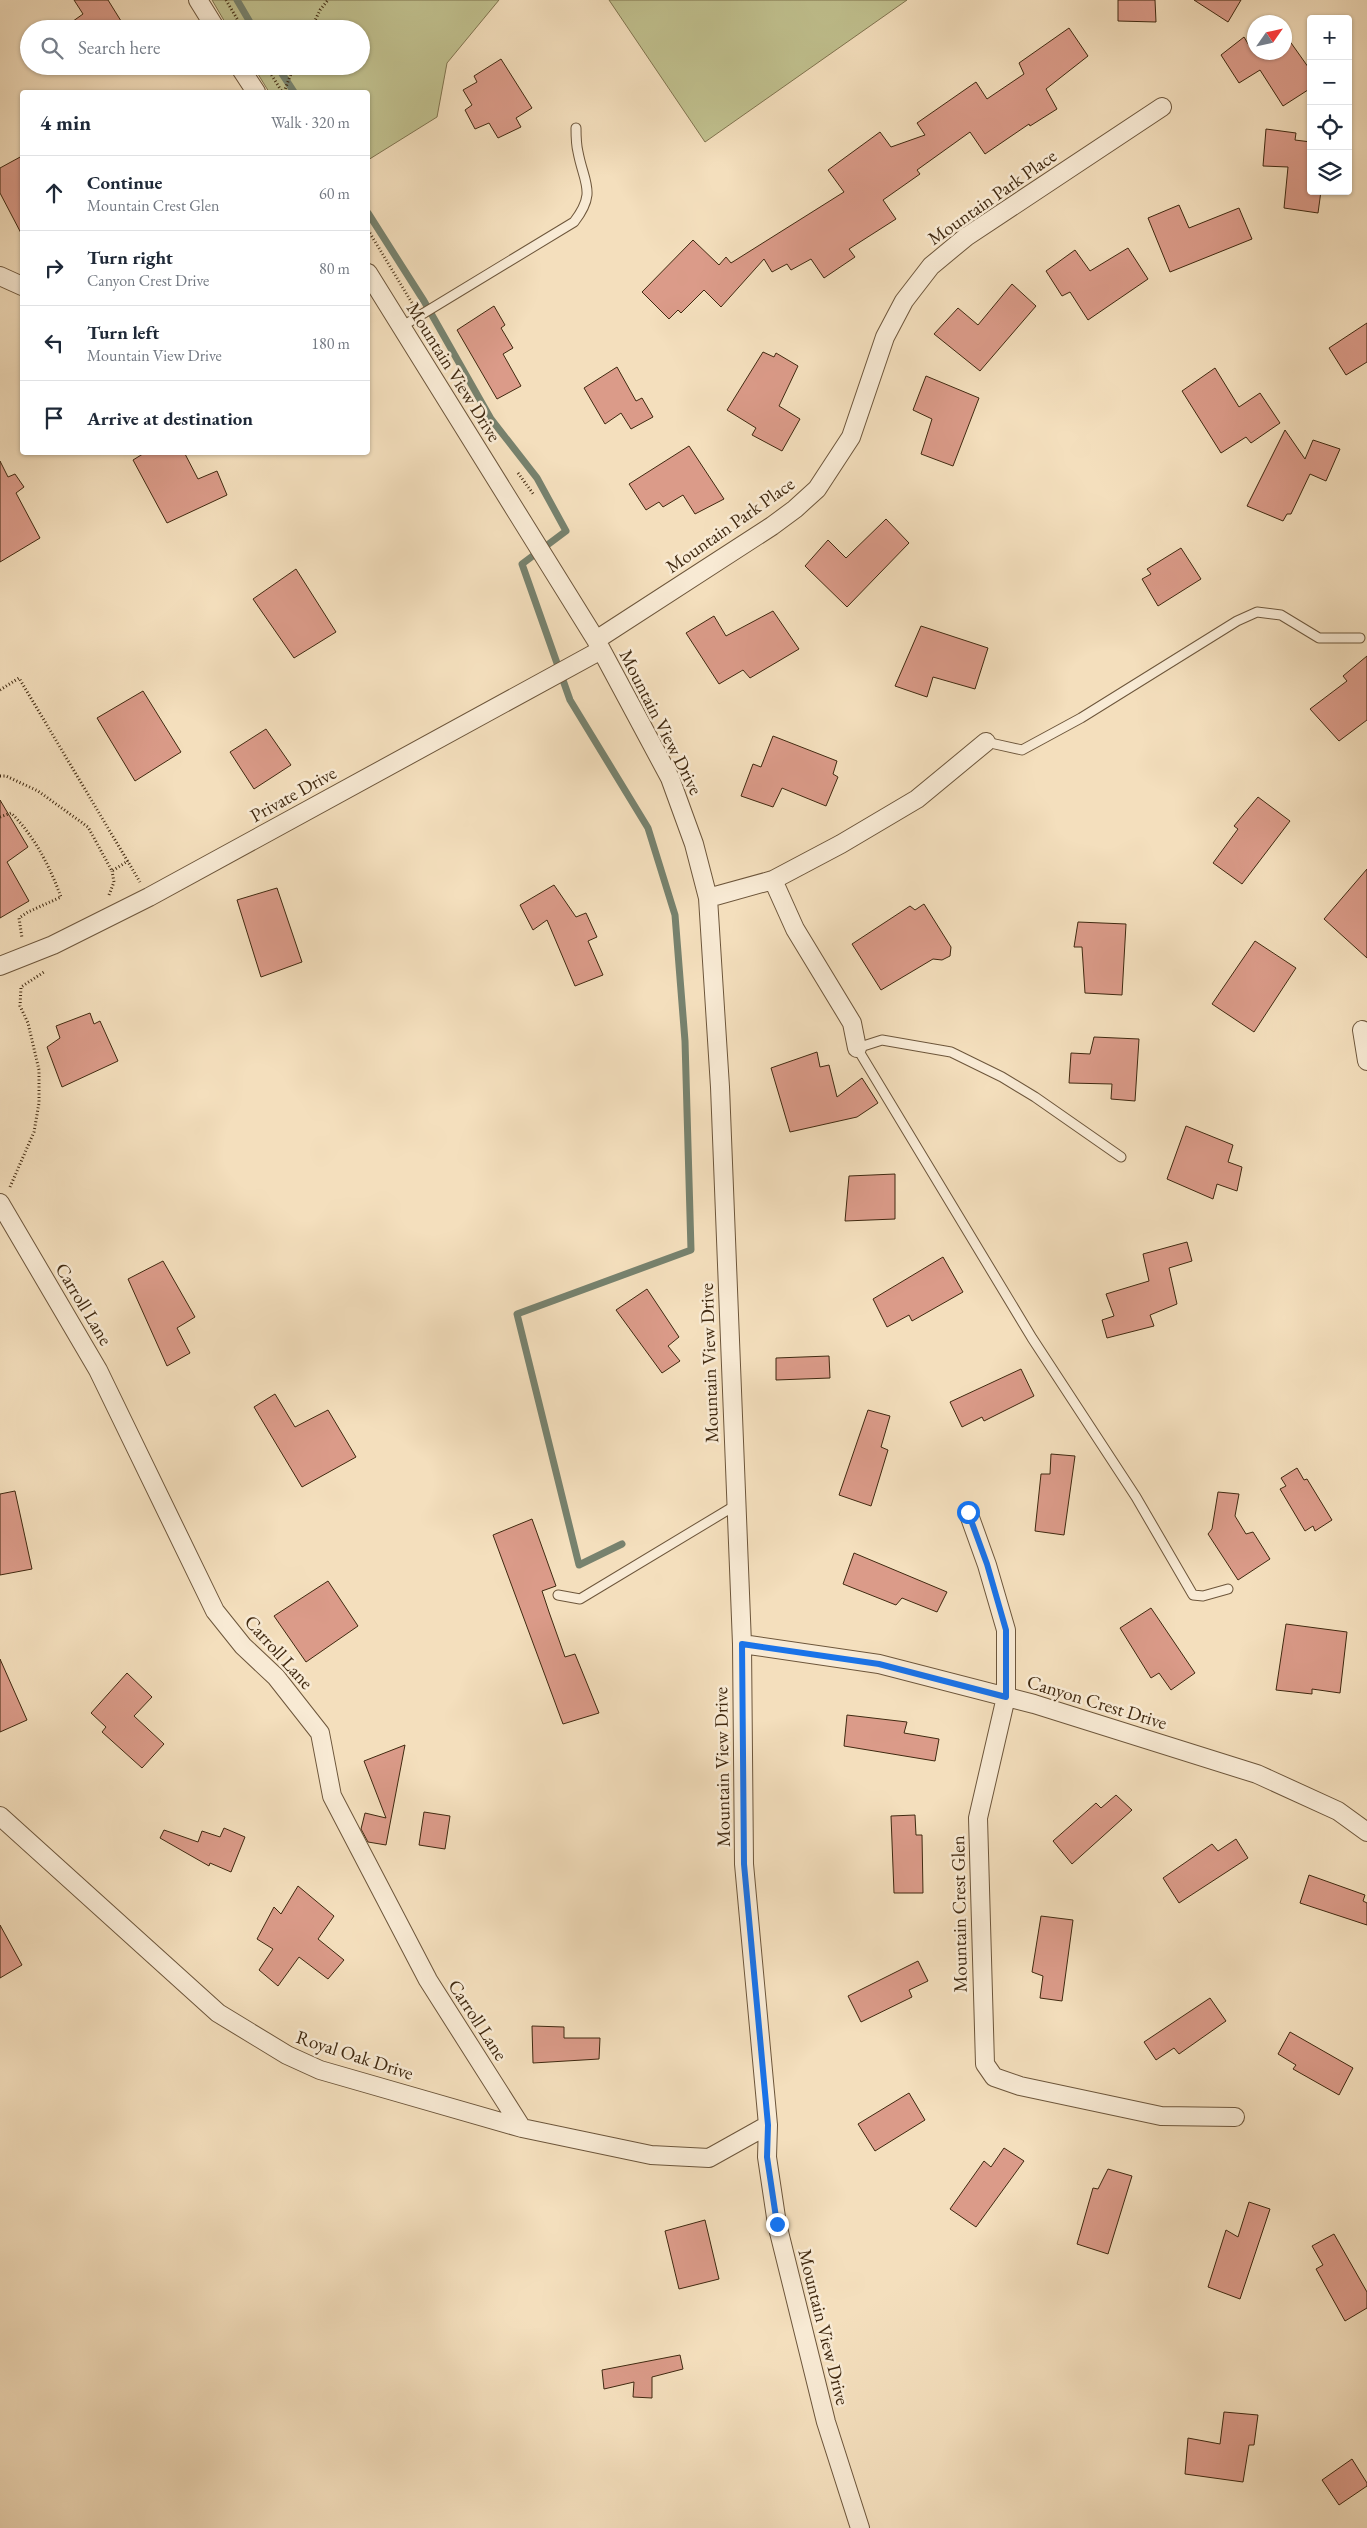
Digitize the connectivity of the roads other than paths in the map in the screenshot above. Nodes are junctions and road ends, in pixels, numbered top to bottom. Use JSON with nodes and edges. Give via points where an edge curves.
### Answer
{"nodes":[{"id":1,"x":198,"y":0,"type":"edge"},
{"id":2,"x":210,"y":20,"type":"edge"},
{"id":3,"x":245,"y":75,"type":"edge"},
{"id":4,"x":255,"y":90,"type":"edge"},
{"id":5,"x":1162,"y":107,"type":"dead end"},
{"id":6,"x":576,"y":128,"type":"dead end"},
{"id":7,"x":0,"y":276,"type":"edge"},
{"id":8,"x":370,"y":276,"type":"edge"},
{"id":9,"x":20,"y":285,"type":"edge"},
{"id":10,"x":401,"y":327,"type":"junction"},
{"id":11,"x":1360,"y":638,"type":"dead end"},
{"id":12,"x":599,"y":645,"type":"junction"},
{"id":13,"x":986,"y":742,"type":"joint"},
{"id":14,"x":773,"y":880,"type":"junction"},
{"id":15,"x":708,"y":898,"type":"junction"},
{"id":16,"x":0,"y":966,"type":"edge"},
{"id":17,"x":1364,"y":1026,"type":"edge"},
{"id":18,"x":857,"y":1048,"type":"junction"},
{"id":19,"x":1367,"y":1061,"type":"edge"},
{"id":20,"x":1121,"y":1157,"type":"dead end"},
{"id":21,"x":1,"y":1206,"type":"edge"},
{"id":22,"x":736,"y":1505,"type":"junction"},
{"id":23,"x":968,"y":1512,"type":"dead end"},
{"id":24,"x":1228,"y":1590,"type":"dead end"},
{"id":25,"x":558,"y":1595,"type":"dead end"},
{"id":26,"x":742,"y":1644,"type":"junction"},
{"id":27,"x":1006,"y":1697,"type":"junction"},
{"id":28,"x":0,"y":1816,"type":"edge"},
{"id":29,"x":1367,"y":1832,"type":"edge"},
{"id":30,"x":1235,"y":2117,"type":"dead end"},
{"id":31,"x":768,"y":2125,"type":"junction"},
{"id":32,"x":522,"y":2128,"type":"junction"},
{"id":33,"x":860,"y":2528,"type":"edge"}],
"edges":[{"from":1,"to":2,"type":"street"},
{"from":3,"to":4,"type":"street"},
{"from":5,"to":12,"type":"street","name":"Mountain Park Place","via":[[966,238],[931,266],[904,301],[885,337],[851,437],[817,489],[772,526]]},
{"from":6,"to":10,"type":"lane","via":[[578,152],[588,187],[584,209],[574,222]]},
{"from":7,"to":9,"type":"street"},
{"from":8,"to":10,"type":"street","name":"Mountain View Drive"},
{"from":10,"to":12,"type":"street","name":"Mountain View Drive"},
{"from":11,"to":13,"type":"lane","via":[[1320,638],[1281,615],[1257,612],[1022,750]]},
{"from":12,"to":15,"type":"street","name":"Mountain View Drive","via":[[670,778],[694,844]]},
{"from":12,"to":16,"type":"street","name":"Private Drive","via":[[149,897],[29,956]]},
{"from":13,"to":14,"type":"street","via":[[917,799]]},
{"from":14,"to":15,"type":"street"},
{"from":14,"to":18,"type":"street","via":[[795,928],[852,1023]]},
{"from":15,"to":22,"type":"street","name":"Mountain View Drive","via":[[720,1087]]},
{"from":17,"to":19,"type":"street"},
{"from":18,"to":20,"type":"lane","via":[[882,1040],[951,1052],[1035,1097]]},
{"from":18,"to":24,"type":"lane","via":[[1032,1338],[1136,1497],[1193,1595]]},
{"from":21,"to":32,"type":"street","name":"Carroll Lane","via":[[98,1370],[215,1611],[243,1646],[276,1677],[320,1733],[332,1796],[428,1980]]},
{"from":22,"to":25,"type":"lane","via":[[580,1599]]},
{"from":22,"to":26,"type":"street","name":"Mountain View Drive"},
{"from":23,"to":27,"type":"street","name":"Mountain Crest Glen","via":[[1006,1630]]},
{"from":26,"to":27,"type":"street","name":"Canyon Crest Drive","via":[[879,1664]]},
{"from":26,"to":31,"type":"street","name":"Mountain View Drive","via":[[744,1864]]},
{"from":27,"to":29,"type":"street","name":"Canyon Crest Drive","via":[[1257,1774],[1338,1811]]},
{"from":27,"to":30,"type":"street","name":"Mountain Crest Glen","via":[[978,1818],[985,2064],[994,2078],[1161,2116]]},
{"from":28,"to":32,"type":"street","name":"Royal Oak Drive","via":[[218,2013],[287,2055],[320,2070]]},
{"from":31,"to":32,"type":"street","name":"Royal Oak Drive","via":[[709,2158],[651,2155]]},
{"from":31,"to":33,"type":"street","name":"Mountain View Drive","via":[[767,2157],[777,2224],[826,2422]]}]}
